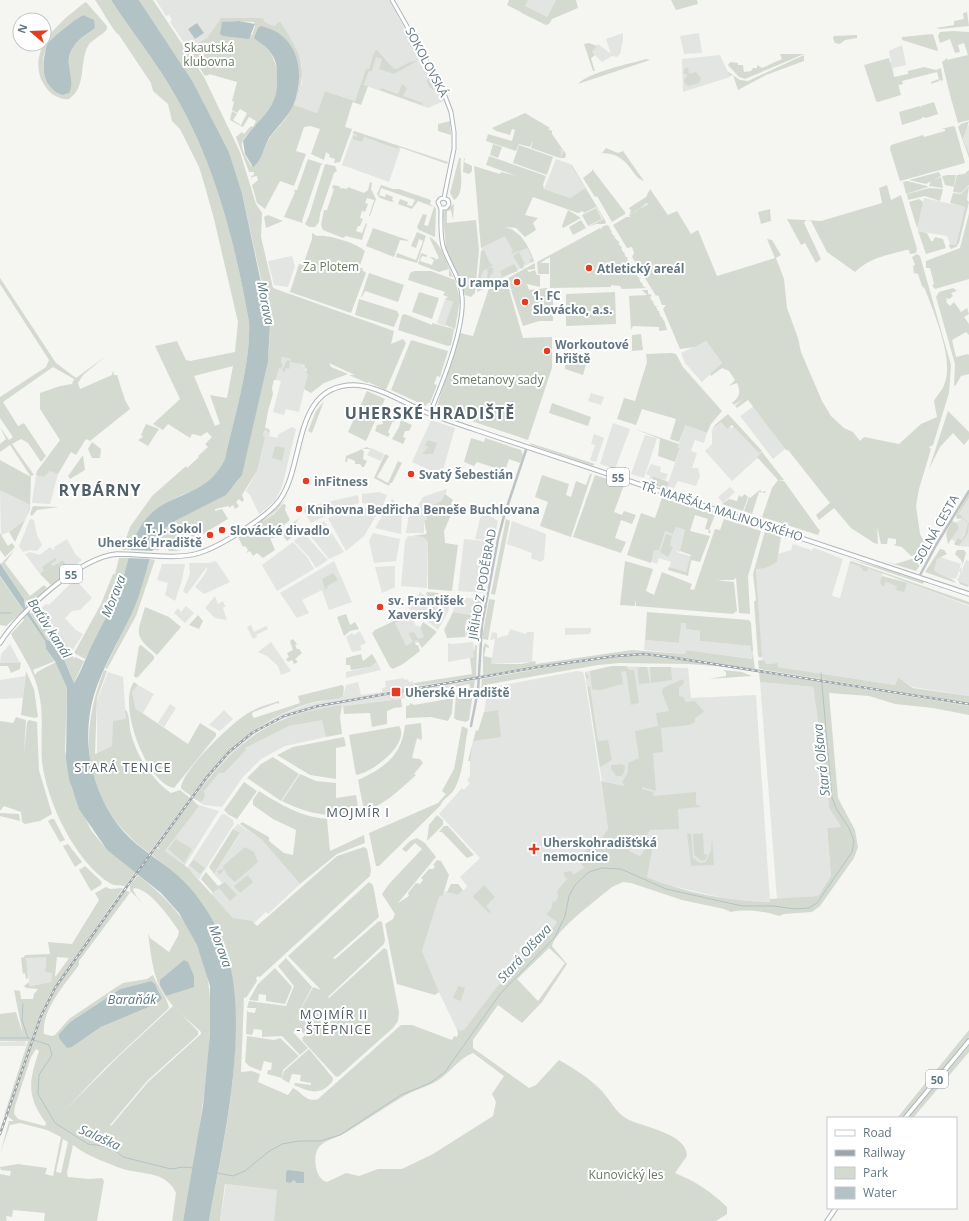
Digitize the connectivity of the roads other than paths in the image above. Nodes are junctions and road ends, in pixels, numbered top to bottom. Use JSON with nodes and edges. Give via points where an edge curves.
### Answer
{"nodes":[{"id":1,"x":392,"y":0,"type":"edge"},
{"id":2,"x":444,"y":198,"type":"junction"},
{"id":3,"x":442,"y":208,"type":"junction"},
{"id":4,"x":430,"y":414,"type":"junction"},
{"id":5,"x":527,"y":447,"type":"junction"},
{"id":6,"x":969,"y":491,"type":"edge"},
{"id":7,"x":920,"y":577,"type":"junction"},
{"id":8,"x":969,"y":594,"type":"edge"},
{"id":9,"x":0,"y":643,"type":"edge"},
{"id":10,"x":471,"y":726,"type":"dead end"},
{"id":11,"x":969,"y":1041,"type":"edge"},
{"id":12,"x":906,"y":1117,"type":"edge"},
{"id":13,"x":835,"y":1209,"type":"edge"},
{"id":14,"x":827,"y":1221,"type":"edge"}],
"edges":[{"from":1,"to":2,"type":"main road","name":"SOKOLOVSKÁ","via":[[442,88],[451,112],[454,145]]},
{"from":2,"to":3,"type":"main road","name":"SOKOLOVSKÁ","via":[[438,202]]},
{"from":2,"to":3,"type":"main road","name":"SOKOLOVSKÁ","via":[[449,204]]},
{"from":3,"to":4,"type":"main road","name":"SOKOLOVSKÁ","via":[[442,239],[460,286],[462,306],[453,349]]},
{"from":4,"to":5,"type":"main road","name":"TŘ. MARŠÁLA MALINOVSKÉHO","number":"55"},
{"from":4,"to":9,"type":"main road","number":"55","via":[[365,386],[346,386],[326,394],[316,403],[308,416],[289,483],[281,499],[266,514],[196,554],[122,554],[103,557],[86,564],[32,607]]},
{"from":5,"to":7,"type":"main road","name":"TŘ. MARŠÁLA MALINOVSKÉHO","number":"55"},
{"from":5,"to":10,"type":"street","name":"JIŘÍHO Z PODĚBRAD","via":[[504,516],[484,615],[478,690]]},
{"from":6,"to":7,"type":"street","name":"SOLNÁ CESTA","via":[[938,541]]},
{"from":7,"to":8,"type":"main road","name":"TŘ. MARŠÁLA MALINOVSKÉHO","number":"55"},
{"from":11,"to":12,"type":"main road","number":"50"},
{"from":13,"to":14,"type":"main road"}]}
